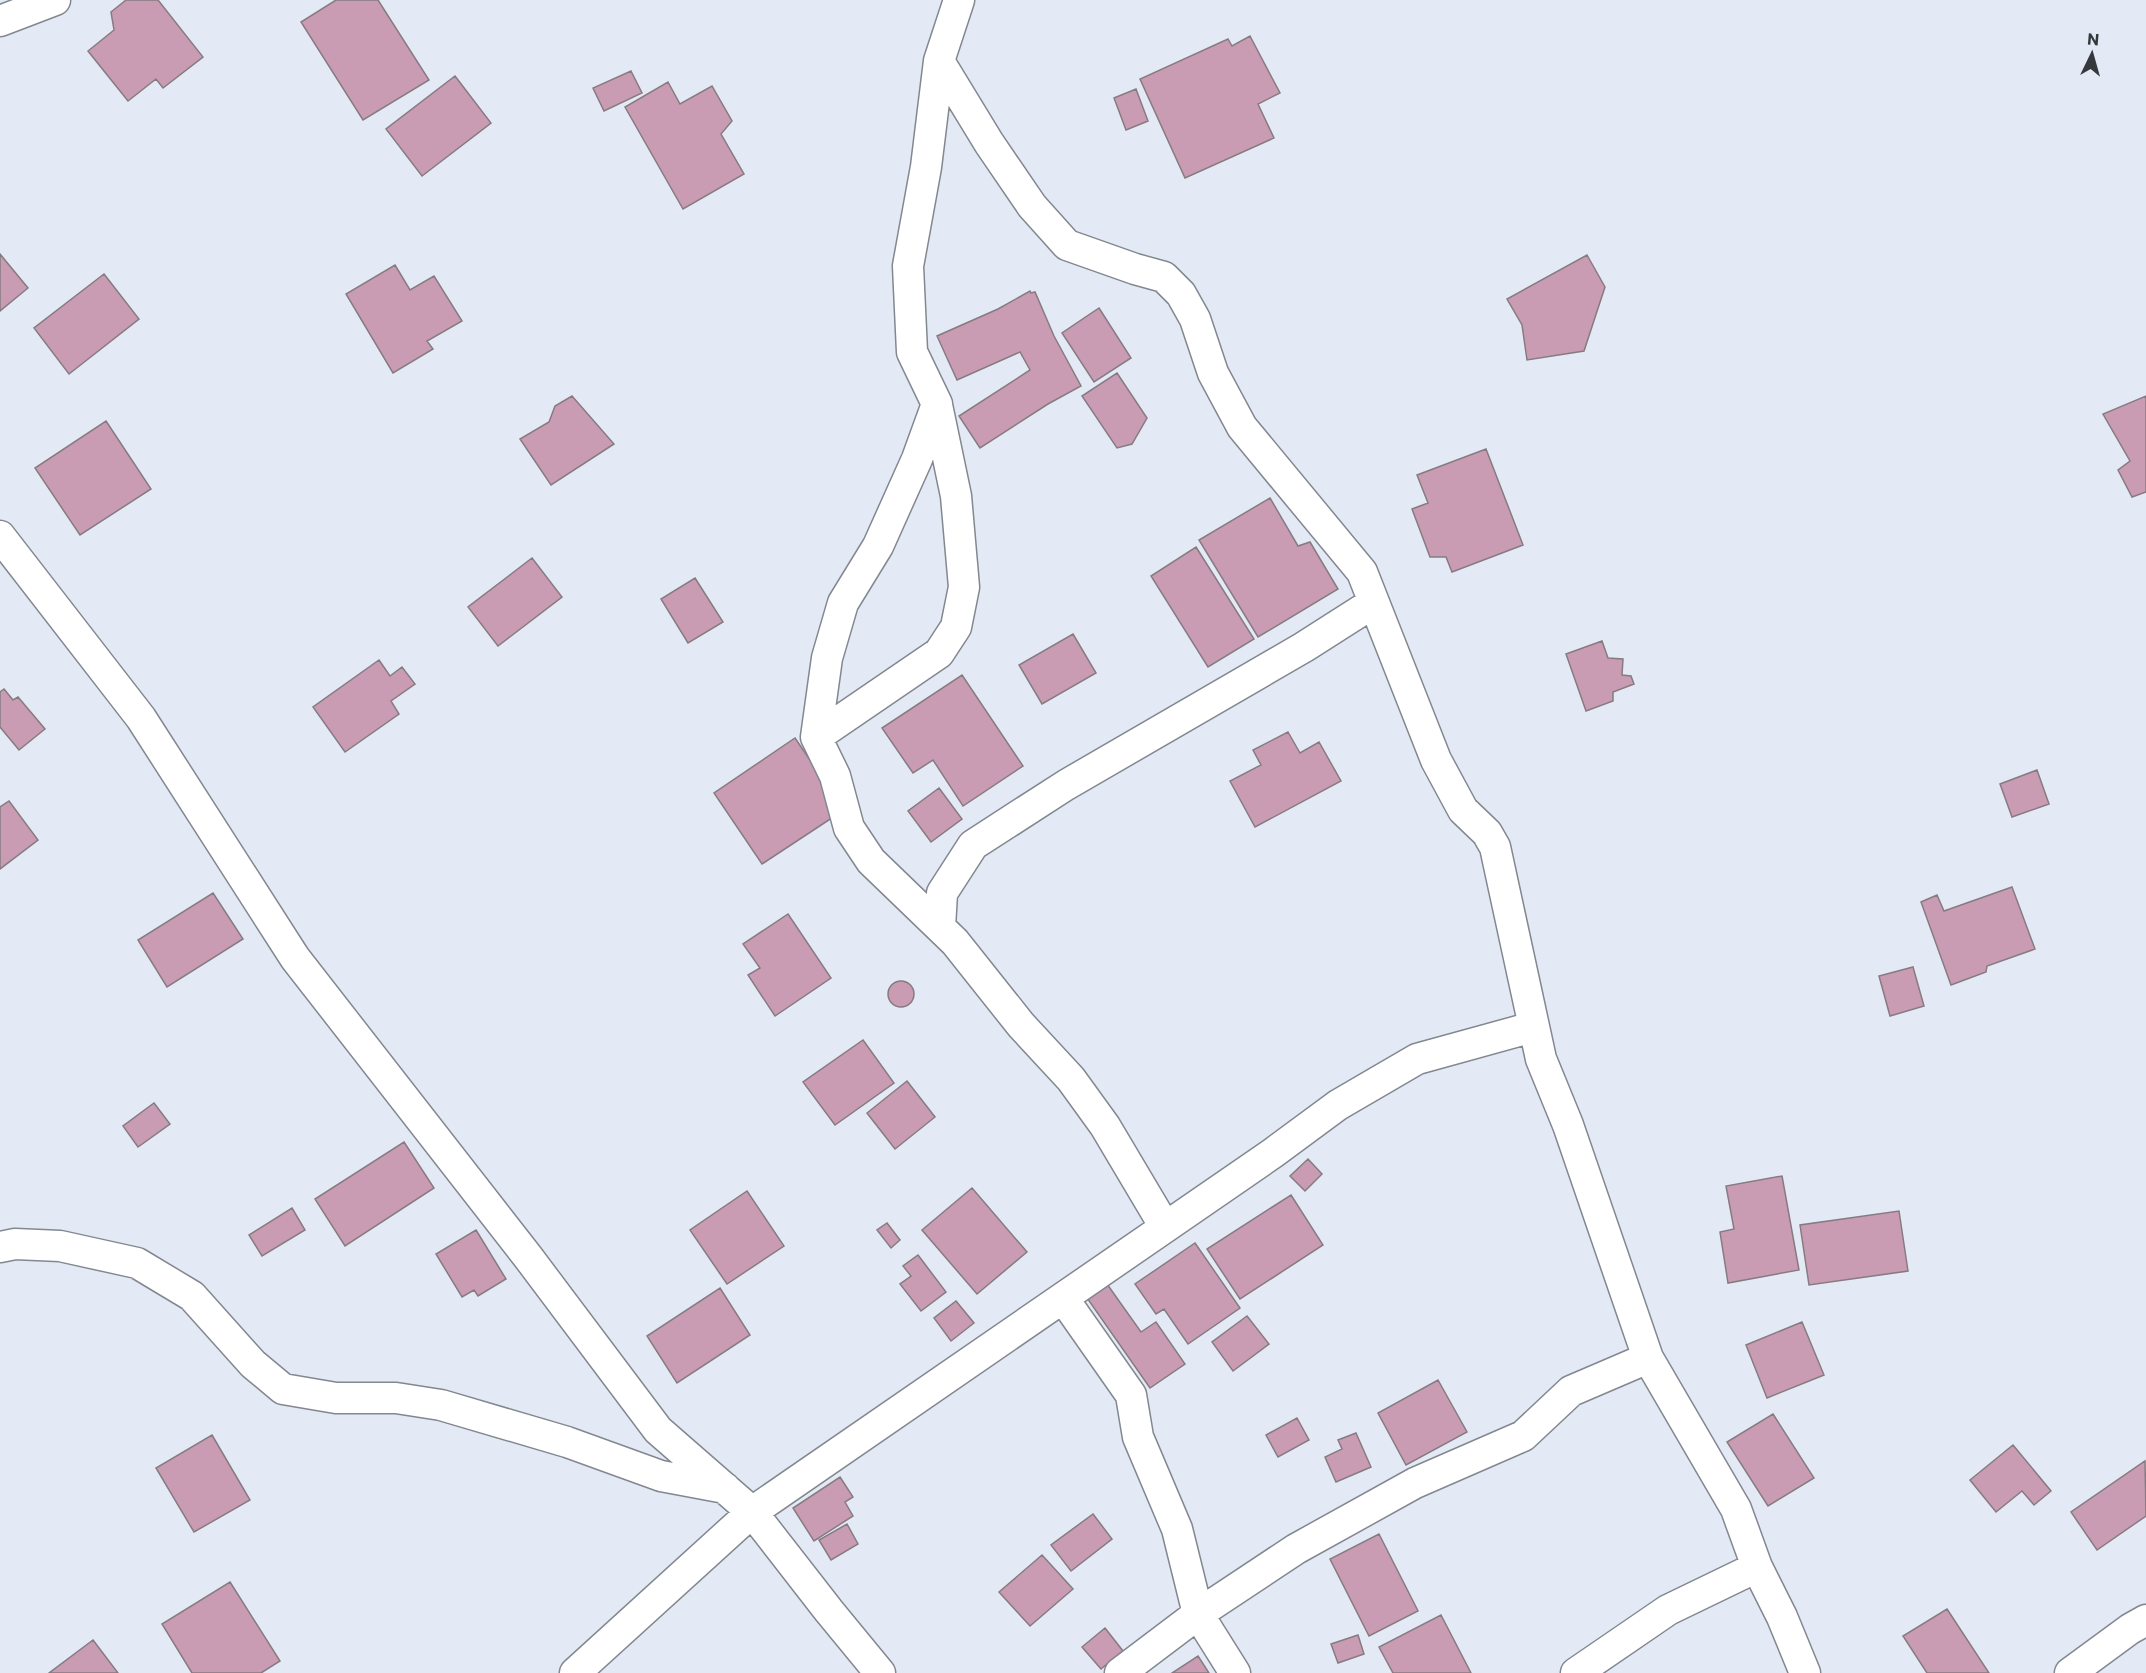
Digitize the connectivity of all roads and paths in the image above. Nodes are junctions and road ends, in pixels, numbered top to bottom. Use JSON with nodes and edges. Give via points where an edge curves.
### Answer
{"nodes":[{"id":1,"x":55,"y":0,"type":"edge"},
{"id":2,"x":959,"y":0,"type":"edge"},
{"id":3,"x":0,"y":21,"type":"edge"},
{"id":4,"x":939,"y":60,"type":"junction"},
{"id":5,"x":937,"y":404,"type":"junction"},
{"id":6,"x":0,"y":536,"type":"edge"},
{"id":7,"x":1373,"y":603,"type":"junction"},
{"id":8,"x":816,"y":737,"type":"junction"},
{"id":9,"x":940,"y":927,"type":"junction"},
{"id":10,"x":1533,"y":1027,"type":"junction"},
{"id":11,"x":1165,"y":1227,"type":"junction"},
{"id":12,"x":0,"y":1247,"type":"edge"},
{"id":13,"x":1063,"y":1298,"type":"junction"},
{"id":14,"x":1648,"y":1358,"type":"junction"},
{"id":15,"x":724,"y":1488,"type":"junction"},
{"id":16,"x":752,"y":1512,"type":"junction"},
{"id":17,"x":1757,"y":1567,"type":"junction"},
{"id":18,"x":1198,"y":1614,"type":"junction"},
{"id":19,"x":2146,"y":1620,"type":"edge"},
{"id":20,"x":575,"y":1673,"type":"edge"},
{"id":21,"x":880,"y":1673,"type":"edge"},
{"id":22,"x":1120,"y":1673,"type":"edge"},
{"id":23,"x":1235,"y":1673,"type":"edge"},
{"id":24,"x":1576,"y":1673,"type":"edge"},
{"id":25,"x":1805,"y":1673,"type":"edge"},
{"id":26,"x":2070,"y":1673,"type":"edge"}],
"edges":[{"from":1,"to":3,"type":"street"},
{"from":2,"to":4,"type":"street"},
{"from":4,"to":5,"type":"street","via":[[926,167],[908,266],[912,352]]},
{"from":4,"to":7,"type":"street","via":[[1032,206],[1067,245],[1164,277],[1181,294],[1196,319],[1213,373],[1242,427],[1362,572]]},
{"from":5,"to":8,"type":"street","via":[[878,546],[843,603],[827,658]]},
{"from":5,"to":8,"type":"street","via":[[956,496],[964,587],[956,627],[939,653]]},
{"from":6,"to":15,"type":"street","via":[[141,718],[295,958],[658,1430]]},
{"from":7,"to":9,"type":"street","via":[[1066,785],[973,845],[942,893]]},
{"from":7,"to":10,"type":"street","via":[[1436,760],[1463,810],[1487,833],[1495,847]]},
{"from":8,"to":9,"type":"street","via":[[835,777],[849,828],[871,861]]},
{"from":9,"to":11,"type":"street","via":[[1071,1079]]},
{"from":10,"to":11,"type":"street","via":[[1417,1059],[1338,1105]]},
{"from":10,"to":14,"type":"street"},
{"from":11,"to":13,"type":"street"},
{"from":12,"to":15,"type":"street","via":[[60,1246],[137,1263],[192,1296],[253,1364],[283,1389],[336,1398],[396,1398],[441,1405],[567,1442],[661,1476]]},
{"from":13,"to":16,"type":"street"},
{"from":13,"to":18,"type":"street","via":[[1131,1395],[1138,1437],[1177,1530]]},
{"from":14,"to":17,"type":"street","via":[[1736,1509]]},
{"from":14,"to":18,"type":"street","via":[[1571,1391],[1523,1436],[1415,1483],[1296,1549]]},
{"from":15,"to":16,"type":"street"},
{"from":16,"to":20,"type":"street"},
{"from":16,"to":21,"type":"street"},
{"from":17,"to":24,"type":"street","via":[[1668,1610]]},
{"from":17,"to":25,"type":"street"},
{"from":18,"to":22,"type":"street"},
{"from":18,"to":23,"type":"street"},
{"from":19,"to":26,"type":"street"}]}
